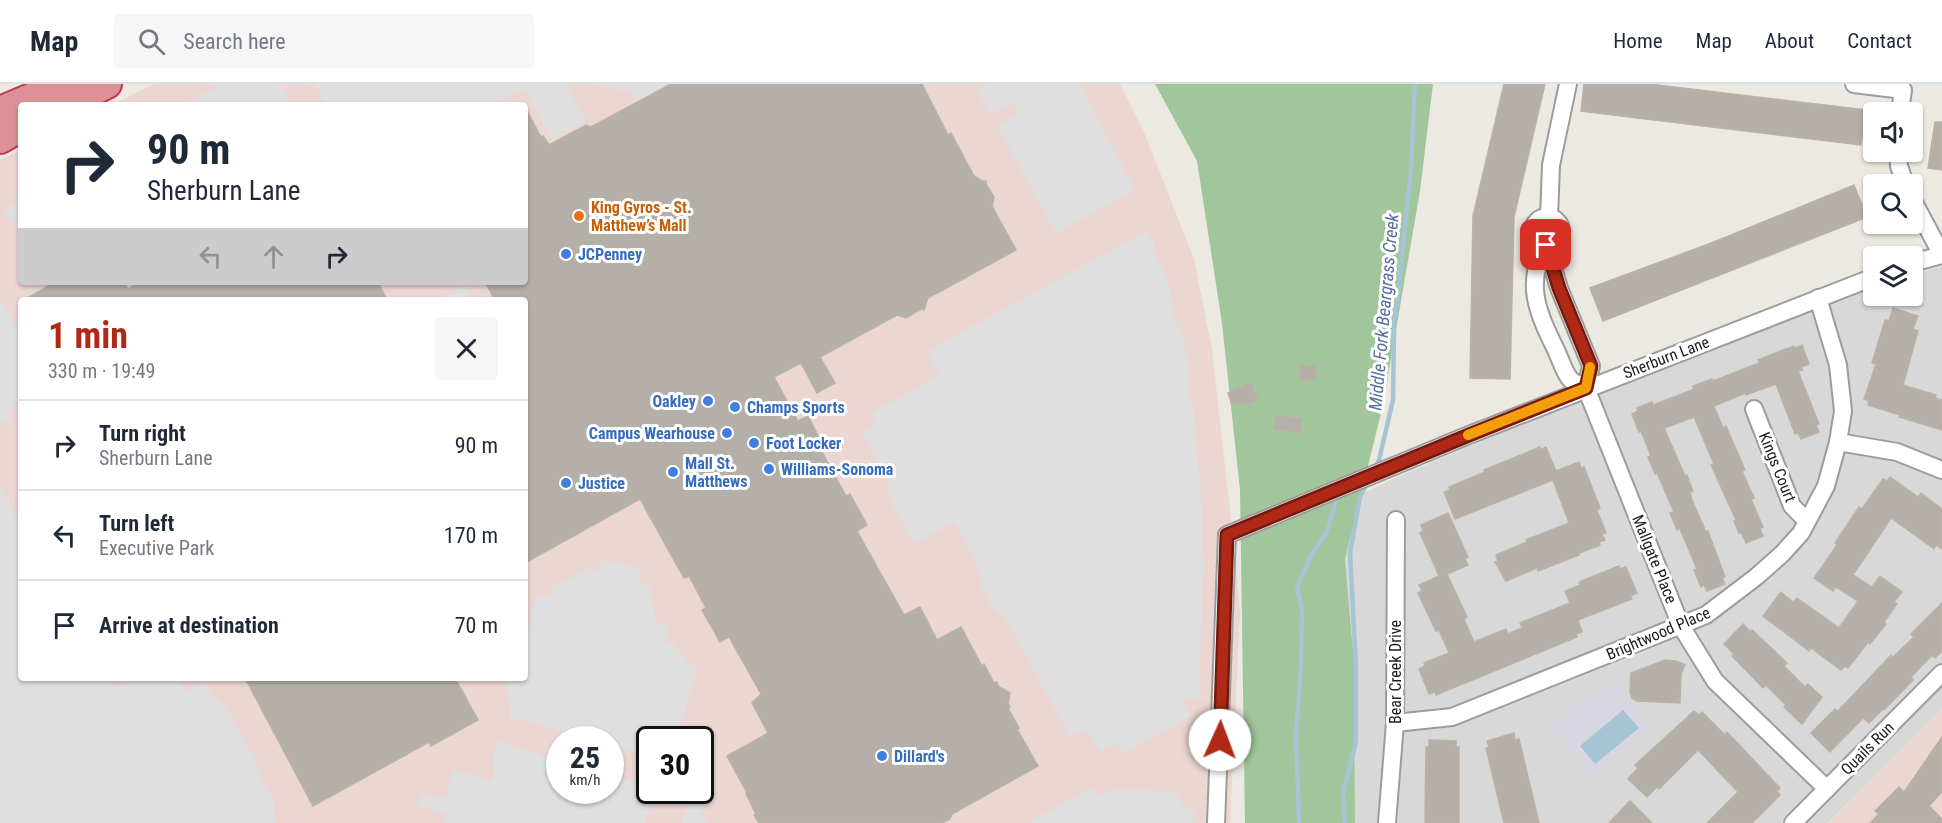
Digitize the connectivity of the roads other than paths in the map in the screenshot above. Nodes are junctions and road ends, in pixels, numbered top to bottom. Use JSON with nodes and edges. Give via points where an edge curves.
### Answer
{"nodes":[{"id":1,"x":64,"y":84,"type":"edge"},
{"id":2,"x":106,"y":84,"type":"edge"},
{"id":3,"x":1568,"y":84,"type":"edge"},
{"id":4,"x":1854,"y":84,"type":"edge"},
{"id":5,"x":21,"y":102,"type":"edge"},
{"id":6,"x":71,"y":102,"type":"edge"},
{"id":7,"x":1901,"y":102,"type":"edge"},
{"id":8,"x":18,"y":103,"type":"edge"},
{"id":9,"x":0,"y":111,"type":"edge"},
{"id":10,"x":18,"y":129,"type":"edge"},
{"id":11,"x":0,"y":139,"type":"edge"},
{"id":12,"x":1923,"y":220,"type":"edge"},
{"id":13,"x":1546,"y":245,"type":"junction"},
{"id":14,"x":1942,"y":255,"type":"edge"},
{"id":15,"x":1923,"y":260,"type":"edge"},
{"id":16,"x":1863,"y":281,"type":"edge"},
{"id":17,"x":1818,"y":298,"type":"junction"},
{"id":18,"x":1586,"y":388,"type":"junction"},
{"id":19,"x":1754,"y":409,"type":"dead end"},
{"id":20,"x":1838,"y":442,"type":"junction"},
{"id":21,"x":1942,"y":470,"type":"edge"},
{"id":22,"x":1396,"y":520,"type":"dead end"},
{"id":23,"x":1807,"y":521,"type":"junction"},
{"id":24,"x":1682,"y":626,"type":"junction"},
{"id":25,"x":1942,"y":673,"type":"edge"},
{"id":26,"x":1395,"y":723,"type":"junction"},
{"id":27,"x":1827,"y":789,"type":"junction"},
{"id":28,"x":1216,"y":823,"type":"edge"},
{"id":29,"x":1388,"y":823,"type":"edge"},
{"id":30,"x":1793,"y":823,"type":"edge"}],
"edges":[{"from":1,"to":5,"type":"highway"},
{"from":2,"to":6,"type":"highway"},
{"from":3,"to":13,"type":"street","via":[[1551,165],[1549,217],[1539,220],[1533,229],[1536,240]]},
{"from":4,"to":7,"type":"street","via":[[1903,90]]},
{"from":8,"to":9,"type":"highway"},
{"from":10,"to":11,"type":"highway"},
{"from":12,"to":14,"type":"street"},
{"from":13,"to":18,"type":"street","via":[[1591,366]]},
{"from":13,"to":18,"type":"street","via":[[1537,260],[1535,298],[1540,318],[1570,379]]},
{"from":14,"to":15,"type":"street"},
{"from":16,"to":17,"type":"street","name":"Sherburn Lane"},
{"from":17,"to":18,"type":"street","name":"Sherburn Lane"},
{"from":17,"to":20,"type":"street","name":"Brightwood Place","via":[[1838,365],[1843,411]]},
{"from":18,"to":24,"type":"street","name":"Mallgate Place"},
{"from":18,"to":28,"type":"street","name":"Sherburn Lane","via":[[1227,535]]},
{"from":19,"to":23,"type":"street","name":"Kings Court","via":[[1792,506]]},
{"from":20,"to":21,"type":"street","via":[[1897,452]]},
{"from":20,"to":23,"type":"street","name":"Brightwood Place","via":[[1826,486]]},
{"from":22,"to":26,"type":"street","name":"Bear Creek Drive"},
{"from":23,"to":24,"type":"street","name":"Brightwood Place","via":[[1801,533],[1756,577],[1706,615]]},
{"from":24,"to":26,"type":"street","name":"Brightwood Place","via":[[1452,717]]},
{"from":24,"to":27,"type":"street","name":"Mallgate Place","via":[[1715,681]]},
{"from":25,"to":27,"type":"street","name":"Quails Run"},
{"from":26,"to":29,"type":"street","name":"Bear Creek Drive"},
{"from":27,"to":30,"type":"street","name":"Quails Run"}]}
